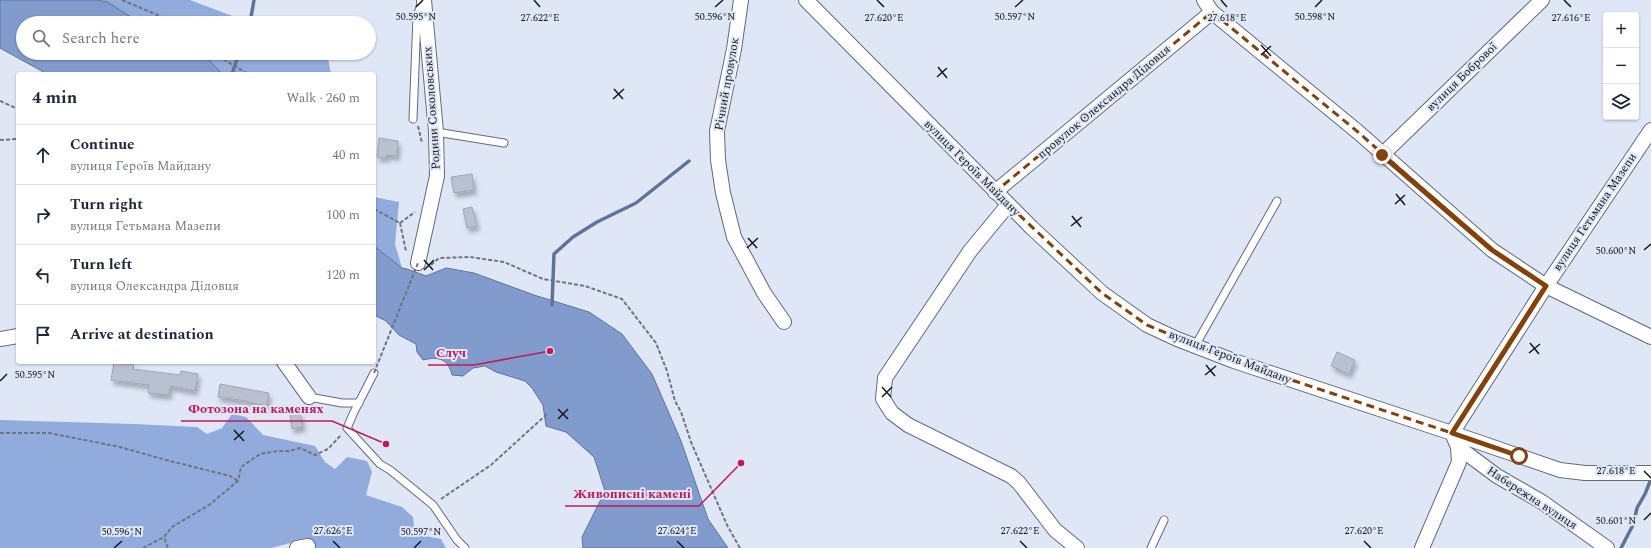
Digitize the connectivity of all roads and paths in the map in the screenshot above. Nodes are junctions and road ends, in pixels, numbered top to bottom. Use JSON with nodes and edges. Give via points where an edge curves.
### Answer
{"nodes":[{"id":1,"x":122,"y":0,"type":"edge"},
{"id":2,"x":423,"y":0,"type":"edge"},
{"id":3,"x":742,"y":0,"type":"edge"},
{"id":4,"x":806,"y":0,"type":"edge"},
{"id":5,"x":1204,"y":0,"type":"edge"},
{"id":6,"x":1542,"y":0,"type":"edge"},
{"id":7,"x":1212,"y":12,"type":"junction"},
{"id":8,"x":160,"y":16,"type":"edge"},
{"id":9,"x":225,"y":60,"type":"edge"},
{"id":10,"x":245,"y":72,"type":"edge"},
{"id":11,"x":0,"y":101,"type":"edge"},
{"id":12,"x":16,"y":108,"type":"edge"},
{"id":13,"x":413,"y":119,"type":"joint"},
{"id":14,"x":1651,"y":130,"type":"edge"},
{"id":15,"x":436,"y":132,"type":"junction"},
{"id":16,"x":16,"y":139,"type":"edge"},
{"id":17,"x":0,"y":140,"type":"edge"},
{"id":18,"x":422,"y":142,"type":"dead end"},
{"id":19,"x":504,"y":143,"type":"dead end"},
{"id":20,"x":1382,"y":155,"type":"junction"},
{"id":21,"x":995,"y":192,"type":"junction"},
{"id":22,"x":1277,"y":201,"type":"dead end"},
{"id":23,"x":1008,"y":205,"type":"junction"},
{"id":24,"x":376,"y":210,"type":"edge"},
{"id":25,"x":415,"y":213,"type":"dead end"},
{"id":26,"x":400,"y":223,"type":"junction"},
{"id":27,"x":407,"y":252,"type":"dead end"},
{"id":28,"x":420,"y":265,"type":"junction"},
{"id":29,"x":1546,"y":286,"type":"junction"},
{"id":30,"x":784,"y":322,"type":"dead end"},
{"id":31,"x":16,"y":336,"type":"edge"},
{"id":32,"x":1651,"y":336,"type":"edge"},
{"id":33,"x":0,"y":339,"type":"edge"},
{"id":34,"x":1195,"y":346,"type":"junction"},
{"id":35,"x":285,"y":364,"type":"edge"},
{"id":36,"x":374,"y":373,"type":"joint"},
{"id":37,"x":309,"y":397,"type":"joint"},
{"id":38,"x":359,"y":403,"type":"junction"},
{"id":39,"x":547,"y":414,"type":"dead end"},
{"id":40,"x":347,"y":428,"type":"junction"},
{"id":41,"x":0,"y":433,"type":"edge"},
{"id":42,"x":1452,"y":433,"type":"junction"},
{"id":43,"x":1458,"y":447,"type":"junction"},
{"id":44,"x":1651,"y":473,"type":"edge"},
{"id":45,"x":238,"y":481,"type":"junction"},
{"id":46,"x":433,"y":505,"type":"junction"},
{"id":47,"x":1164,"y":520,"type":"dead end"},
{"id":48,"x":164,"y":538,"type":"junction"},
{"id":49,"x":143,"y":548,"type":"edge"},
{"id":50,"x":168,"y":548,"type":"edge"},
{"id":51,"x":465,"y":548,"type":"edge"},
{"id":52,"x":740,"y":548,"type":"edge"},
{"id":53,"x":1077,"y":548,"type":"edge"},
{"id":54,"x":1151,"y":548,"type":"edge"},
{"id":55,"x":1422,"y":548,"type":"edge"},
{"id":56,"x":1607,"y":548,"type":"edge"}],
"edges":[{"from":1,"to":8,"type":"path"},
{"from":2,"to":13,"type":"lane","via":[[417,16]]},
{"from":2,"to":15,"type":"street","name":"Родини Соколовських"},
{"from":3,"to":30,"type":"street","name":"Річний провулок","via":[[717,132],[718,160],[734,237],[764,293]]},
{"from":4,"to":21,"type":"street","name":"вулиця Героїв Майдану"},
{"from":5,"to":7,"type":"street"},
{"from":6,"to":20,"type":"street","name":"вулиця Бобрової"},
{"from":7,"to":20,"type":"street","via":[[1358,132]]},
{"from":7,"to":21,"type":"street","name":"провулок Олександра Дідовця"},
{"from":9,"to":10,"type":"path"},
{"from":11,"to":12,"type":"path"},
{"from":13,"to":18,"type":"path"},
{"from":14,"to":29,"type":"street","name":"вулиця Гетьмана Мазепи"},
{"from":15,"to":19,"type":"lane"},
{"from":15,"to":28,"type":"street","name":"Родини Соколовських","via":[[437,176]]},
{"from":16,"to":17,"type":"path"},
{"from":20,"to":29,"type":"street","via":[[1492,250]]},
{"from":21,"to":23,"type":"street","name":"вулиця Героїв Майдану"},
{"from":22,"to":34,"type":"lane"},
{"from":23,"to":34,"type":"street","name":"вулиця Героїв Майдану","via":[[1102,293],[1147,325]]},
{"from":23,"to":53,"type":"street","via":[[970,251],[892,366],[885,378],[883,399],[892,412],[908,425],[1011,476],[1055,530]]},
{"from":24,"to":26,"type":"path"},
{"from":25,"to":26,"type":"path"},
{"from":26,"to":27,"type":"path"},
{"from":28,"to":36,"type":"path","bridge":true},
{"from":28,"to":52,"type":"path","via":[[439,258],[470,257],[504,262],[543,278],[585,286],[622,299],[656,343],[691,442],[727,525]]},
{"from":29,"to":32,"type":"street"},
{"from":29,"to":42,"type":"street","name":"вулиця Гетьмана Мазепи"},
{"from":31,"to":33,"type":"street"},
{"from":34,"to":42,"type":"street","name":"вулиця Героїв Майдану"},
{"from":35,"to":37,"type":"street"},
{"from":36,"to":38,"type":"lane"},
{"from":37,"to":38,"type":"lane","via":[[342,404]]},
{"from":38,"to":40,"type":"lane"},
{"from":39,"to":46,"type":"path","via":[[491,465]]},
{"from":40,"to":45,"type":"path","via":[[328,449],[315,455],[300,448],[260,454],[241,467]]},
{"from":40,"to":46,"type":"lane","via":[[380,464]]},
{"from":41,"to":45,"type":"path","via":[[49,434],[120,447],[230,476]]},
{"from":42,"to":43,"type":"street"},
{"from":42,"to":44,"type":"street","name":"вулиця Героїв Майдану","via":[[1560,470],[1585,473]]},
{"from":43,"to":55,"type":"street","via":[[1458,462]]},
{"from":43,"to":56,"type":"street","name":"Набережна вулиця","via":[[1496,476],[1542,502]]},
{"from":45,"to":48,"type":"path","via":[[210,506],[172,527]]},
{"from":46,"to":51,"type":"lane"},
{"from":47,"to":54,"type":"lane"},
{"from":48,"to":49,"type":"path"},
{"from":48,"to":50,"type":"path"}]}
